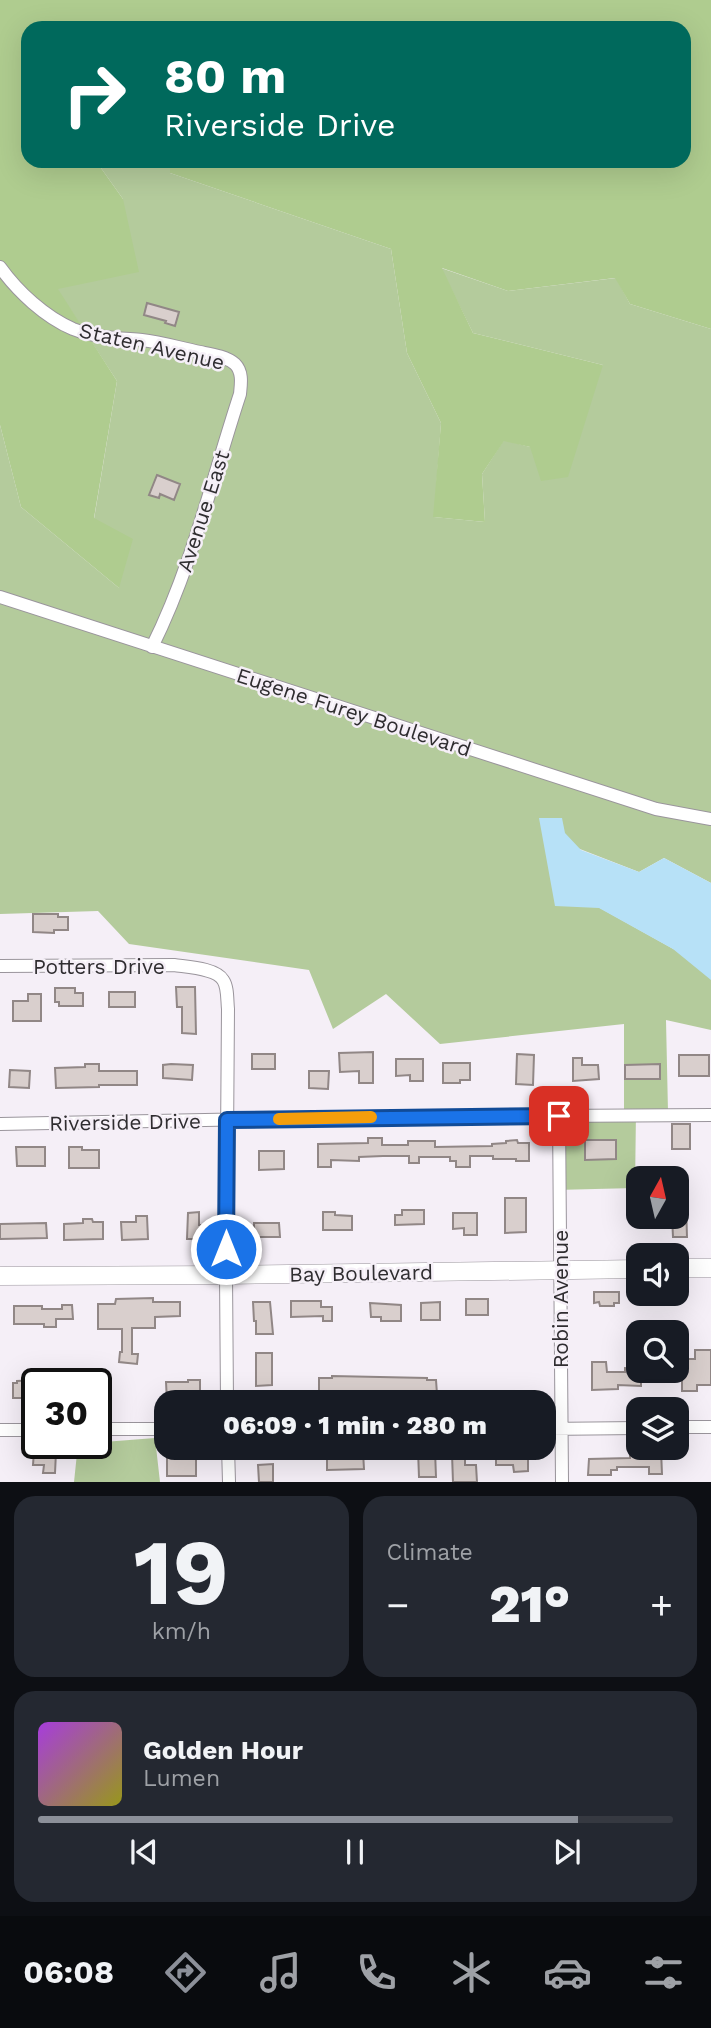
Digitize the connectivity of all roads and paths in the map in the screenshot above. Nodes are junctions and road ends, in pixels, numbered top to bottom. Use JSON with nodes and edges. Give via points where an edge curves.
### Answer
{"nodes":[{"id":1,"x":0,"y":267,"type":"edge"},
{"id":2,"x":239,"y":371,"type":"joint"},
{"id":3,"x":0,"y":597,"type":"edge"},
{"id":4,"x":152,"y":647,"type":"junction"},
{"id":5,"x":711,"y":819,"type":"edge"},
{"id":6,"x":0,"y":966,"type":"edge"},
{"id":7,"x":711,"y":1115,"type":"edge"},
{"id":8,"x":559,"y":1116,"type":"junction"},
{"id":9,"x":227,"y":1120,"type":"junction"},
{"id":10,"x":0,"y":1124,"type":"edge"},
{"id":11,"x":689,"y":1268,"type":"edge"},
{"id":12,"x":711,"y":1268,"type":"edge"},
{"id":13,"x":626,"y":1269,"type":"edge"},
{"id":14,"x":560,"y":1270,"type":"junction"},
{"id":15,"x":226,"y":1275,"type":"junction"},
{"id":16,"x":0,"y":1276,"type":"edge"},
{"id":17,"x":227,"y":1390,"type":"edge"},
{"id":18,"x":689,"y":1427,"type":"edge"},
{"id":19,"x":711,"y":1427,"type":"edge"},
{"id":20,"x":556,"y":1428,"type":"edge"},
{"id":21,"x":561,"y":1428,"type":"junction"},
{"id":22,"x":626,"y":1428,"type":"edge"},
{"id":23,"x":112,"y":1429,"type":"edge"},
{"id":24,"x":154,"y":1429,"type":"edge"},
{"id":25,"x":0,"y":1430,"type":"edge"},
{"id":26,"x":21,"y":1430,"type":"edge"},
{"id":27,"x":228,"y":1460,"type":"edge"},
{"id":28,"x":229,"y":1482,"type":"edge"},
{"id":29,"x":562,"y":1482,"type":"edge"}],
"edges":[{"from":1,"to":2,"type":"street","name":"Staten Avenue","via":[[45,312],[74,329],[214,355]]},
{"from":2,"to":4,"type":"street","name":"Avenue East","via":[[240,394],[193,544]]},
{"from":3,"to":4,"type":"street","name":"Eugene Furey Boulevard"},
{"from":4,"to":5,"type":"street","name":"Eugene Furey Boulevard","via":[[656,809]]},
{"from":6,"to":9,"type":"street","name":"Potters Drive","via":[[174,965],[217,974],[225,985],[228,1009]]},
{"from":7,"to":8,"type":"street","name":"Riverside Drive"},
{"from":8,"to":9,"type":"street","name":"Riverside Drive"},
{"from":8,"to":14,"type":"street","name":"Robin Avenue"},
{"from":9,"to":10,"type":"street","name":"Riverside Drive"},
{"from":9,"to":15,"type":"street"},
{"from":11,"to":12,"type":"street"},
{"from":13,"to":14,"type":"street","name":"Bay Boulevard"},
{"from":14,"to":15,"type":"street","name":"Bay Boulevard"},
{"from":14,"to":21,"type":"street","name":"Robin Avenue"},
{"from":15,"to":16,"type":"street","name":"Bay Boulevard"},
{"from":15,"to":17,"type":"street"},
{"from":18,"to":19,"type":"street"},
{"from":20,"to":21,"type":"street"},
{"from":21,"to":22,"type":"street"},
{"from":21,"to":29,"type":"street","name":"Robin Avenue"},
{"from":23,"to":24,"type":"street"},
{"from":25,"to":26,"type":"street"},
{"from":27,"to":28,"type":"street"}]}
